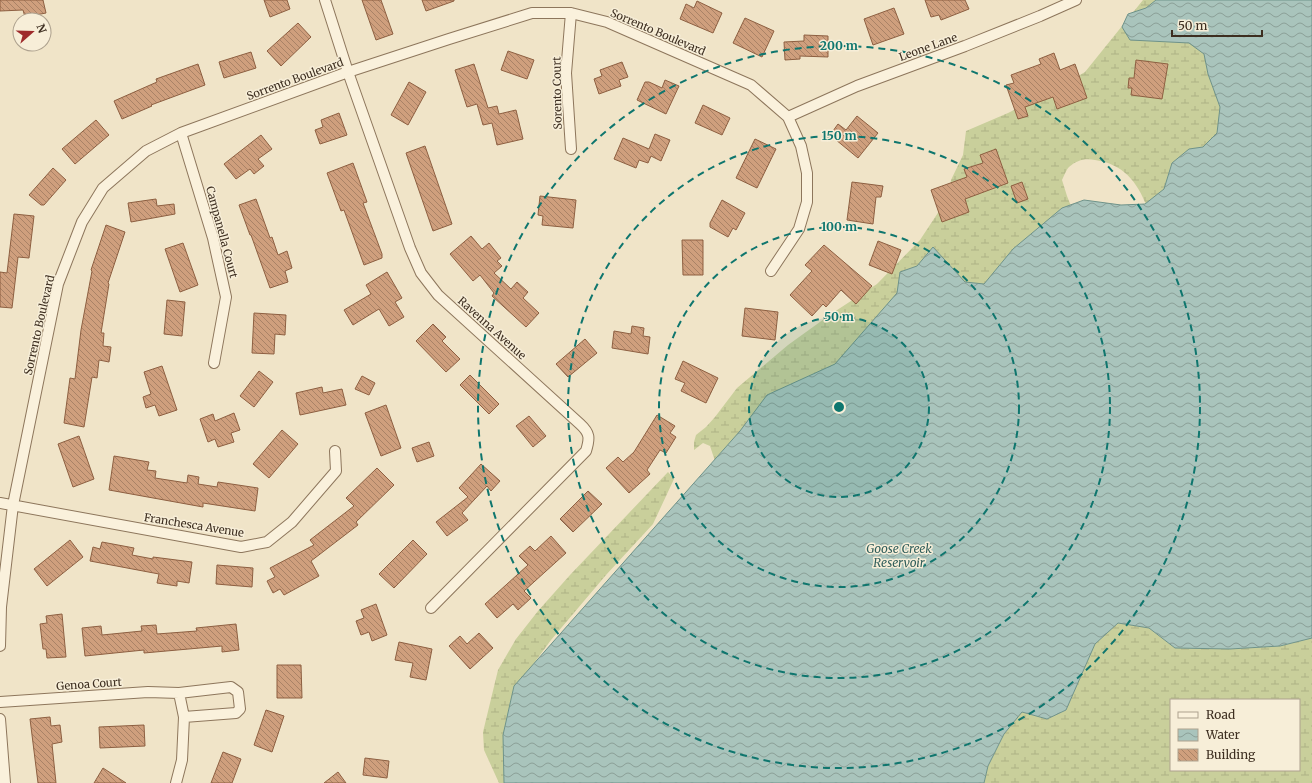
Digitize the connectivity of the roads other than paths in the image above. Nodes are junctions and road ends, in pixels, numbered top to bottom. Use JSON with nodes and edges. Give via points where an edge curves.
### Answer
{"nodes":[{"id":1,"x":325,"y":0,"type":"edge"},
{"id":2,"x":1076,"y":0,"type":"edge"},
{"id":3,"x":571,"y":13,"type":"junction"},
{"id":4,"x":348,"y":72,"type":"junction"},
{"id":5,"x":788,"y":117,"type":"junction"},
{"id":6,"x":181,"y":133,"type":"junction"},
{"id":7,"x":570,"y":149,"type":"dead end"},
{"id":8,"x":771,"y":271,"type":"dead end"},
{"id":9,"x":214,"y":363,"type":"dead end"},
{"id":10,"x":335,"y":451,"type":"dead end"},
{"id":11,"x":0,"y":503,"type":"edge"},
{"id":12,"x":13,"y":506,"type":"junction"},
{"id":13,"x":431,"y":608,"type":"dead end"},
{"id":14,"x":0,"y":646,"type":"edge"},
{"id":15,"x":179,"y":693,"type":"junction"},
{"id":16,"x":0,"y":702,"type":"edge"},
{"id":17,"x":184,"y":718,"type":"junction"},
{"id":18,"x":0,"y":719,"type":"edge"},
{"id":19,"x":5,"y":783,"type":"edge"},
{"id":20,"x":176,"y":783,"type":"edge"}],
"edges":[{"from":1,"to":4,"type":"street","name":"Ravenna Avenue"},
{"from":2,"to":5,"type":"street","name":"Leone Lane","via":[[965,46],[857,86]]},
{"from":3,"to":4,"type":"street","name":"Sorrento Boulevard","via":[[532,13]]},
{"from":3,"to":5,"type":"street","name":"Sorrento Boulevard","via":[[607,22],[750,85]]},
{"from":3,"to":7,"type":"street","name":"Sorento Court","via":[[566,72]]},
{"from":4,"to":6,"type":"street","name":"Sorrento Boulevard"},
{"from":4,"to":13,"type":"street","name":"Ravenna Avenue","via":[[421,273],[438,295],[587,430],[589,441],[586,451]]},
{"from":5,"to":8,"type":"street","name":"Sorrento Boulevard","via":[[801,146],[807,173],[807,202],[798,229]]},
{"from":6,"to":9,"type":"street","name":"Campanella Court","via":[[213,238],[226,297]]},
{"from":6,"to":12,"type":"street","name":"Sorrento Boulevard","via":[[146,151],[103,188],[82,222],[58,284]]},
{"from":10,"to":12,"type":"street","name":"Franchesca Avenue","via":[[336,471],[292,522],[267,542],[241,547]]},
{"from":11,"to":12,"type":"street","name":"Franchesca Avenue"},
{"from":12,"to":14,"type":"street","name":"Sorrento Boulevard","via":[[1,607]]},
{"from":15,"to":16,"type":"street","name":"Genoa Court","via":[[148,692]]},
{"from":15,"to":17,"type":"street"},
{"from":15,"to":17,"type":"street","name":"Genoa Court","via":[[231,686],[238,692],[240,709],[236,713]]},
{"from":17,"to":20,"type":"street","via":[[182,760]]},
{"from":18,"to":19,"type":"street"}]}
